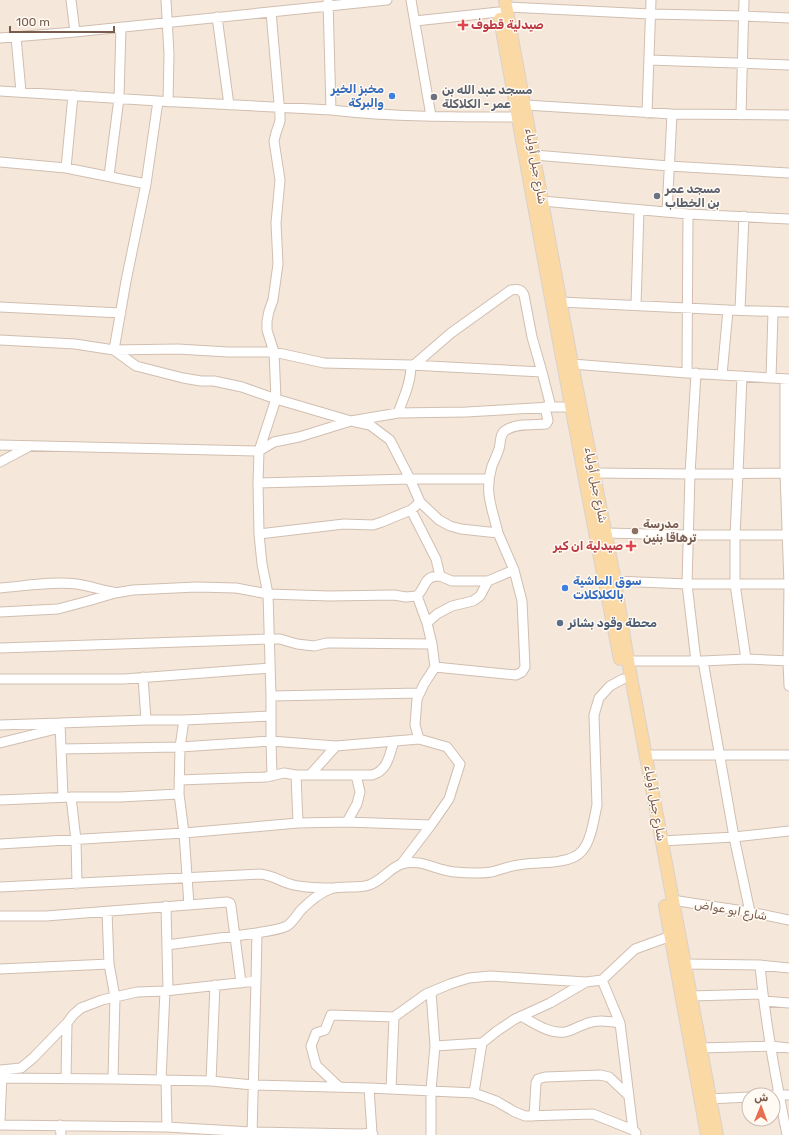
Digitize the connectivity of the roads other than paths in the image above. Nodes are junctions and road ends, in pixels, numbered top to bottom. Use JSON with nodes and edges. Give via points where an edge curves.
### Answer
{"nodes":[{"id":1,"x":71,"y":0,"type":"edge"},
{"id":2,"x":166,"y":0,"type":"edge"},
{"id":3,"x":387,"y":0,"type":"edge"},
{"id":4,"x":411,"y":0,"type":"edge"},
{"id":5,"x":651,"y":0,"type":"edge"},
{"id":6,"x":744,"y":0,"type":"edge"},
{"id":7,"x":372,"y":1,"type":"edge"},
{"id":8,"x":328,"y":3,"type":"edge"},
{"id":9,"x":502,"y":5,"type":"edge"},
{"id":10,"x":271,"y":12,"type":"junction"},
{"id":11,"x":650,"y":14,"type":"junction"},
{"id":12,"x":744,"y":16,"type":"junction"},
{"id":13,"x":217,"y":18,"type":"junction"},
{"id":14,"x":789,"y":18,"type":"edge"},
{"id":15,"x":415,"y":21,"type":"junction"},
{"id":16,"x":168,"y":22,"type":"junction"},
{"id":17,"x":121,"y":27,"type":"junction"},
{"id":18,"x":74,"y":32,"type":"junction"},
{"id":19,"x":16,"y":37,"type":"junction"},
{"id":20,"x":0,"y":38,"type":"edge"},
{"id":21,"x":649,"y":60,"type":"junction"},
{"id":22,"x":742,"y":63,"type":"junction"},
{"id":23,"x":789,"y":65,"type":"edge"},
{"id":24,"x":0,"y":91,"type":"edge"},
{"id":25,"x":21,"y":92,"type":"junction"},
{"id":26,"x":73,"y":95,"type":"junction"},
{"id":27,"x":119,"y":98,"type":"junction"},
{"id":28,"x":158,"y":101,"type":"junction"},
{"id":29,"x":168,"y":102,"type":"junction"},
{"id":30,"x":229,"y":105,"type":"junction"},
{"id":31,"x":280,"y":108,"type":"junction"},
{"id":32,"x":331,"y":110,"type":"junction"},
{"id":33,"x":523,"y":112,"type":"junction"},
{"id":34,"x":647,"y":113,"type":"junction"},
{"id":35,"x":672,"y":114,"type":"junction"},
{"id":36,"x":741,"y":115,"type":"junction"},
{"id":37,"x":789,"y":115,"type":"edge"},
{"id":38,"x":431,"y":116,"type":"junction"},
{"id":39,"x":534,"y":155,"type":"junction"},
{"id":40,"x":0,"y":162,"type":"edge"},
{"id":41,"x":669,"y":166,"type":"junction"},
{"id":42,"x":66,"y":168,"type":"junction"},
{"id":43,"x":789,"y":173,"type":"edge"},
{"id":44,"x":109,"y":176,"type":"junction"},
{"id":45,"x":146,"y":184,"type":"junction"},
{"id":46,"x":542,"y":201,"type":"junction"},
{"id":47,"x":639,"y":210,"type":"junction"},
{"id":48,"x":666,"y":212,"type":"junction"},
{"id":49,"x":688,"y":214,"type":"junction"},
{"id":50,"x":744,"y":216,"type":"junction"},
{"id":51,"x":789,"y":219,"type":"edge"},
{"id":52,"x":562,"y":302,"type":"junction"},
{"id":53,"x":636,"y":305,"type":"junction"},
{"id":54,"x":0,"y":307,"type":"edge"},
{"id":55,"x":688,"y":308,"type":"junction"},
{"id":56,"x":728,"y":310,"type":"junction"},
{"id":57,"x":740,"y":310,"type":"junction"},
{"id":58,"x":773,"y":312,"type":"junction"},
{"id":59,"x":789,"y":312,"type":"edge"},
{"id":60,"x":121,"y":313,"type":"junction"},
{"id":61,"x":0,"y":340,"type":"edge"},
{"id":62,"x":114,"y":350,"type":"junction"},
{"id":63,"x":274,"y":352,"type":"junction"},
{"id":64,"x":572,"y":364,"type":"junction"},
{"id":65,"x":413,"y":365,"type":"junction"},
{"id":66,"x":542,"y":372,"type":"junction"},
{"id":67,"x":691,"y":373,"type":"junction"},
{"id":68,"x":722,"y":375,"type":"junction"},
{"id":69,"x":742,"y":376,"type":"junction"},
{"id":70,"x":771,"y":378,"type":"junction"},
{"id":71,"x":787,"y":379,"type":"edge"},
{"id":72,"x":276,"y":399,"type":"junction"},
{"id":73,"x":548,"y":407,"type":"junction"},
{"id":74,"x":571,"y":407,"type":"junction"},
{"id":75,"x":398,"y":413,"type":"junction"},
{"id":76,"x":350,"y":421,"type":"junction"},
{"id":77,"x":0,"y":445,"type":"edge"},
{"id":78,"x":32,"y":446,"type":"junction"},
{"id":79,"x":259,"y":451,"type":"junction"},
{"id":80,"x":0,"y":462,"type":"edge"},
{"id":81,"x":594,"y":473,"type":"junction"},
{"id":82,"x":738,"y":473,"type":"junction"},
{"id":83,"x":787,"y":473,"type":"edge"},
{"id":84,"x":690,"y":474,"type":"junction"},
{"id":85,"x":410,"y":479,"type":"junction"},
{"id":86,"x":489,"y":479,"type":"junction"},
{"id":87,"x":258,"y":483,"type":"junction"},
{"id":88,"x":420,"y":502,"type":"junction"},
{"id":89,"x":411,"y":510,"type":"junction"},
{"id":90,"x":606,"y":532,"type":"junction"},
{"id":91,"x":498,"y":533,"type":"junction"},
{"id":92,"x":259,"y":534,"type":"junction"},
{"id":93,"x":735,"y":535,"type":"junction"},
{"id":94,"x":788,"y":535,"type":"edge"},
{"id":95,"x":688,"y":536,"type":"junction"},
{"id":96,"x":514,"y":570,"type":"junction"},
{"id":97,"x":440,"y":576,"type":"junction"},
{"id":98,"x":488,"y":581,"type":"junction"},
{"id":99,"x":615,"y":581,"type":"junction"},
{"id":100,"x":687,"y":584,"type":"junction"},
{"id":101,"x":735,"y":584,"type":"junction"},
{"id":102,"x":789,"y":584,"type":"edge"},
{"id":103,"x":0,"y":588,"type":"edge"},
{"id":104,"x":115,"y":593,"type":"junction"},
{"id":105,"x":268,"y":594,"type":"junction"},
{"id":106,"x":417,"y":596,"type":"junction"},
{"id":107,"x":0,"y":612,"type":"edge"},
{"id":108,"x":427,"y":624,"type":"junction"},
{"id":109,"x":270,"y":639,"type":"junction"},
{"id":110,"x":432,"y":644,"type":"junction"},
{"id":111,"x":0,"y":648,"type":"edge"},
{"id":112,"x":746,"y":659,"type":"junction"},
{"id":113,"x":628,"y":661,"type":"junction"},
{"id":114,"x":700,"y":661,"type":"junction"},
{"id":115,"x":788,"y":661,"type":"edge"},
{"id":116,"x":435,"y":667,"type":"junction"},
{"id":117,"x":270,"y":668,"type":"junction"},
{"id":118,"x":143,"y":677,"type":"junction"},
{"id":119,"x":0,"y":679,"type":"edge"},
{"id":120,"x":623,"y":679,"type":"junction"},
{"id":121,"x":789,"y":686,"type":"edge"},
{"id":122,"x":420,"y":693,"type":"junction"},
{"id":123,"x":271,"y":696,"type":"junction"},
{"id":124,"x":271,"y":716,"type":"junction"},
{"id":125,"x":146,"y":720,"type":"junction"},
{"id":126,"x":184,"y":720,"type":"junction"},
{"id":127,"x":0,"y":724,"type":"edge"},
{"id":128,"x":60,"y":726,"type":"junction"},
{"id":129,"x":419,"y":739,"type":"junction"},
{"id":130,"x":271,"y":741,"type":"junction"},
{"id":131,"x":394,"y":741,"type":"junction"},
{"id":132,"x":0,"y":743,"type":"edge"},
{"id":133,"x":336,"y":746,"type":"junction"},
{"id":134,"x":180,"y":747,"type":"junction"},
{"id":135,"x":61,"y":749,"type":"junction"},
{"id":136,"x":789,"y":754,"type":"edge"},
{"id":137,"x":646,"y":755,"type":"junction"},
{"id":138,"x":720,"y":755,"type":"junction"},
{"id":139,"x":296,"y":775,"type":"junction"},
{"id":140,"x":310,"y":775,"type":"junction"},
{"id":141,"x":356,"y":775,"type":"junction"},
{"id":142,"x":272,"y":776,"type":"junction"},
{"id":143,"x":179,"y":780,"type":"junction"},
{"id":144,"x":179,"y":794,"type":"junction"},
{"id":145,"x":67,"y":797,"type":"junction"},
{"id":146,"x":0,"y":800,"type":"edge"},
{"id":147,"x":347,"y":822,"type":"junction"},
{"id":148,"x":298,"y":823,"type":"junction"},
{"id":149,"x":431,"y":825,"type":"junction"},
{"id":150,"x":789,"y":831,"type":"edge"},
{"id":151,"x":184,"y":833,"type":"junction"},
{"id":152,"x":734,"y":837,"type":"junction"},
{"id":153,"x":76,"y":840,"type":"junction"},
{"id":154,"x":662,"y":841,"type":"junction"},
{"id":155,"x":0,"y":844,"type":"edge"},
{"id":156,"x":402,"y":864,"type":"junction"},
{"id":157,"x":187,"y":878,"type":"junction"},
{"id":158,"x":77,"y":884,"type":"junction"},
{"id":159,"x":0,"y":887,"type":"edge"},
{"id":160,"x":331,"y":888,"type":"junction"},
{"id":161,"x":672,"y":900,"type":"junction"},
{"id":162,"x":188,"y":905,"type":"junction"},
{"id":163,"x":166,"y":906,"type":"junction"},
{"id":164,"x":107,"y":911,"type":"junction"},
{"id":165,"x":750,"y":912,"type":"junction"},
{"id":166,"x":0,"y":916,"type":"edge"},
{"id":167,"x":789,"y":920,"type":"edge"},
{"id":168,"x":257,"y":933,"type":"junction"},
{"id":169,"x":234,"y":935,"type":"junction"},
{"id":170,"x":671,"y":936,"type":"junction"},
{"id":171,"x":167,"y":945,"type":"junction"},
{"id":172,"x":109,"y":964,"type":"junction"},
{"id":173,"x":685,"y":964,"type":"junction"},
{"id":174,"x":760,"y":965,"type":"junction"},
{"id":175,"x":0,"y":968,"type":"edge"},
{"id":176,"x":789,"y":968,"type":"edge"},
{"id":177,"x":602,"y":980,"type":"junction"},
{"id":178,"x":256,"y":981,"type":"junction"},
{"id":179,"x":586,"y":982,"type":"junction"},
{"id":180,"x":241,"y":983,"type":"junction"},
{"id":181,"x":215,"y":985,"type":"junction"},
{"id":182,"x":167,"y":990,"type":"junction"},
{"id":183,"x":431,"y":992,"type":"junction"},
{"id":184,"x":690,"y":996,"type":"junction"},
{"id":185,"x":115,"y":997,"type":"junction"},
{"id":186,"x":763,"y":998,"type":"junction"},
{"id":187,"x":789,"y":1004,"type":"edge"},
{"id":188,"x":521,"y":1016,"type":"junction"},
{"id":189,"x":394,"y":1017,"type":"junction"},
{"id":190,"x":67,"y":1023,"type":"junction"},
{"id":191,"x":620,"y":1023,"type":"junction"},
{"id":192,"x":482,"y":1043,"type":"junction"},
{"id":193,"x":435,"y":1046,"type":"junction"},
{"id":194,"x":771,"y":1046,"type":"junction"},
{"id":195,"x":700,"y":1048,"type":"junction"},
{"id":196,"x":789,"y":1048,"type":"edge"},
{"id":197,"x":2,"y":1073,"type":"edge"},
{"id":198,"x":66,"y":1079,"type":"junction"},
{"id":199,"x":114,"y":1079,"type":"junction"},
{"id":200,"x":164,"y":1080,"type":"junction"},
{"id":201,"x":210,"y":1081,"type":"junction"},
{"id":202,"x":253,"y":1085,"type":"junction"},
{"id":203,"x":339,"y":1087,"type":"junction"},
{"id":204,"x":775,"y":1087,"type":"edge"},
{"id":205,"x":369,"y":1088,"type":"junction"},
{"id":206,"x":391,"y":1089,"type":"junction"},
{"id":207,"x":431,"y":1090,"type":"junction"},
{"id":208,"x":474,"y":1093,"type":"junction"},
{"id":209,"x":629,"y":1096,"type":"junction"},
{"id":210,"x":741,"y":1097,"type":"edge"},
{"id":211,"x":710,"y":1098,"type":"junction"},
{"id":212,"x":781,"y":1112,"type":"edge"},
{"id":213,"x":534,"y":1116,"type":"junction"},
{"id":214,"x":0,"y":1121,"type":"edge"},
{"id":215,"x":0,"y":1125,"type":"edge"},
{"id":216,"x":60,"y":1125,"type":"junction"},
{"id":217,"x":167,"y":1127,"type":"junction"},
{"id":218,"x":635,"y":1132,"type":"edge"},
{"id":219,"x":252,"y":1134,"type":"edge"},
{"id":220,"x":373,"y":1134,"type":"edge"},
{"id":221,"x":60,"y":1135,"type":"edge"},
{"id":222,"x":431,"y":1135,"type":"edge"},
{"id":223,"x":707,"y":1135,"type":"edge"},
{"id":224,"x":717,"y":1135,"type":"edge"},
{"id":225,"x":788,"y":1135,"type":"edge"}],
"edges":[{"from":1,"to":18,"type":"street"},
{"from":2,"to":16,"type":"street"},
{"from":3,"to":7,"type":"street"},
{"from":4,"to":15,"type":"street"},
{"from":5,"to":11,"type":"street"},
{"from":6,"to":12,"type":"street"},
{"from":7,"to":8,"type":"street"},
{"from":8,"to":10,"type":"street"},
{"from":8,"to":32,"type":"street"},
{"from":9,"to":11,"type":"street"},
{"from":9,"to":15,"type":"street"},
{"from":9,"to":33,"type":"main road","name":"شارع جبل أولياء"},
{"from":10,"to":13,"type":"street"},
{"from":10,"to":31,"type":"street"},
{"from":11,"to":12,"type":"street"},
{"from":11,"to":21,"type":"street"},
{"from":12,"to":14,"type":"street"},
{"from":12,"to":22,"type":"street"},
{"from":13,"to":16,"type":"street"},
{"from":13,"to":30,"type":"street"},
{"from":15,"to":38,"type":"street"},
{"from":16,"to":17,"type":"street"},
{"from":16,"to":29,"type":"street"},
{"from":17,"to":18,"type":"street"},
{"from":17,"to":27,"type":"street"},
{"from":18,"to":19,"type":"street"},
{"from":19,"to":20,"type":"street"},
{"from":19,"to":25,"type":"street"},
{"from":21,"to":22,"type":"street"},
{"from":21,"to":34,"type":"street"},
{"from":22,"to":23,"type":"street"},
{"from":22,"to":36,"type":"street"},
{"from":24,"to":25,"type":"street"},
{"from":25,"to":26,"type":"street"},
{"from":26,"to":27,"type":"street"},
{"from":26,"to":42,"type":"street"},
{"from":27,"to":28,"type":"street"},
{"from":27,"to":44,"type":"street"},
{"from":28,"to":29,"type":"street"},
{"from":28,"to":45,"type":"street"},
{"from":29,"to":30,"type":"street"},
{"from":30,"to":31,"type":"street"},
{"from":31,"to":32,"type":"street"},
{"from":31,"to":63,"type":"street","via":[[280,121],[274,141],[280,180],[276,223],[278,264],[267,321]]},
{"from":32,"to":38,"type":"street"},
{"from":33,"to":34,"type":"street"},
{"from":33,"to":38,"type":"street"},
{"from":33,"to":39,"type":"main road","name":"شارع جبل أولياء"},
{"from":33,"to":74,"type":"main road","name":"شارع جبل أولياء"},
{"from":34,"to":35,"type":"street"},
{"from":35,"to":36,"type":"street"},
{"from":35,"to":41,"type":"street"},
{"from":36,"to":37,"type":"street"},
{"from":39,"to":41,"type":"street"},
{"from":39,"to":46,"type":"main road","name":"شارع جبل أولياء"},
{"from":40,"to":42,"type":"street"},
{"from":41,"to":43,"type":"street"},
{"from":41,"to":48,"type":"street"},
{"from":42,"to":44,"type":"street"},
{"from":44,"to":45,"type":"street"},
{"from":45,"to":60,"type":"street"},
{"from":46,"to":47,"type":"street"},
{"from":46,"to":52,"type":"main road","name":"شارع جبل أولياء"},
{"from":47,"to":48,"type":"street"},
{"from":47,"to":53,"type":"street"},
{"from":48,"to":49,"type":"street"},
{"from":49,"to":50,"type":"street"},
{"from":49,"to":55,"type":"street"},
{"from":50,"to":51,"type":"street"},
{"from":50,"to":57,"type":"street"},
{"from":52,"to":53,"type":"street"},
{"from":52,"to":64,"type":"main road","name":"شارع جبل أولياء"},
{"from":53,"to":55,"type":"street"},
{"from":54,"to":60,"type":"street"},
{"from":55,"to":56,"type":"street"},
{"from":55,"to":67,"type":"street"},
{"from":56,"to":57,"type":"street"},
{"from":56,"to":68,"type":"street"},
{"from":57,"to":58,"type":"street"},
{"from":58,"to":59,"type":"street"},
{"from":58,"to":70,"type":"street"},
{"from":60,"to":62,"type":"street"},
{"from":61,"to":62,"type":"street","via":[[75,344]]},
{"from":62,"to":63,"type":"street"},
{"from":62,"to":72,"type":"street","via":[[136,366],[183,378],[242,387]]},
{"from":63,"to":65,"type":"street","via":[[324,363]]},
{"from":63,"to":72,"type":"street"},
{"from":64,"to":67,"type":"street"},
{"from":64,"to":81,"type":"main road","name":"شارع جبل أولياء"},
{"from":65,"to":66,"type":"street"},
{"from":65,"to":66,"type":"street","via":[[450,333],[511,290],[518,289],[524,295]]},
{"from":65,"to":75,"type":"street"},
{"from":66,"to":73,"type":"street"},
{"from":67,"to":68,"type":"street"},
{"from":67,"to":84,"type":"street"},
{"from":68,"to":69,"type":"street"},
{"from":69,"to":70,"type":"street"},
{"from":69,"to":82,"type":"street"},
{"from":70,"to":71,"type":"street"},
{"from":71,"to":83,"type":"street"},
{"from":72,"to":76,"type":"street"},
{"from":72,"to":79,"type":"street"},
{"from":73,"to":74,"type":"street"},
{"from":73,"to":75,"type":"street"},
{"from":73,"to":86,"type":"street","via":[[546,424],[517,426],[504,431]]},
{"from":74,"to":120,"type":"main road","name":"شارع جبل أولياء"},
{"from":75,"to":76,"type":"street"},
{"from":76,"to":79,"type":"street","via":[[274,442]]},
{"from":76,"to":85,"type":"street","via":[[370,424],[390,440]]},
{"from":77,"to":78,"type":"street"},
{"from":78,"to":79,"type":"street"},
{"from":78,"to":80,"type":"street"},
{"from":79,"to":87,"type":"street"},
{"from":81,"to":84,"type":"street"},
{"from":81,"to":90,"type":"main road","name":"شارع جبل أولياء"},
{"from":82,"to":83,"type":"street"},
{"from":82,"to":84,"type":"street"},
{"from":82,"to":93,"type":"street"},
{"from":83,"to":94,"type":"street"},
{"from":84,"to":95,"type":"street"},
{"from":85,"to":86,"type":"street"},
{"from":85,"to":87,"type":"street"},
{"from":85,"to":88,"type":"street"},
{"from":86,"to":91,"type":"street","via":[[489,500]]},
{"from":87,"to":92,"type":"street"},
{"from":88,"to":89,"type":"street"},
{"from":88,"to":91,"type":"street","via":[[439,520],[450,526]]},
{"from":89,"to":92,"type":"street","via":[[374,525],[344,524]]},
{"from":89,"to":97,"type":"street","via":[[436,559]]},
{"from":90,"to":95,"type":"street"},
{"from":90,"to":99,"type":"main road","name":"شارع جبل أولياء"},
{"from":91,"to":96,"type":"street"},
{"from":92,"to":105,"type":"street"},
{"from":93,"to":94,"type":"street"},
{"from":93,"to":95,"type":"street"},
{"from":93,"to":101,"type":"street"},
{"from":94,"to":102,"type":"street"},
{"from":95,"to":100,"type":"street"},
{"from":96,"to":98,"type":"street"},
{"from":96,"to":116,"type":"street","via":[[522,601],[525,667],[522,672],[516,675]]},
{"from":97,"to":98,"type":"street","via":[[452,581]]},
{"from":97,"to":106,"type":"street","via":[[428,579]]},
{"from":98,"to":108,"type":"street","via":[[480,596],[473,601],[452,606],[437,614]]},
{"from":99,"to":100,"type":"street"},
{"from":99,"to":113,"type":"main road","name":"شارع جبل أولياء"},
{"from":100,"to":101,"type":"street"},
{"from":100,"to":114,"type":"street"},
{"from":101,"to":102,"type":"street"},
{"from":101,"to":112,"type":"street"},
{"from":102,"to":115,"type":"street"},
{"from":103,"to":104,"type":"street","via":[[65,584]]},
{"from":104,"to":105,"type":"street","via":[[236,588]]},
{"from":104,"to":107,"type":"street","via":[[58,609]]},
{"from":105,"to":106,"type":"street","via":[[394,595],[406,598]]},
{"from":105,"to":109,"type":"street"},
{"from":106,"to":108,"type":"street"},
{"from":108,"to":110,"type":"street"},
{"from":109,"to":110,"type":"street","via":[[314,646],[336,643]]},
{"from":109,"to":111,"type":"street"},
{"from":109,"to":117,"type":"street"},
{"from":110,"to":116,"type":"street"},
{"from":112,"to":114,"type":"street"},
{"from":112,"to":115,"type":"street"},
{"from":113,"to":114,"type":"street"},
{"from":113,"to":137,"type":"main road","name":"شارع جبل أولياء"},
{"from":114,"to":138,"type":"street"},
{"from":115,"to":121,"type":"street"},
{"from":116,"to":122,"type":"street"},
{"from":117,"to":118,"type":"street"},
{"from":117,"to":123,"type":"street"},
{"from":118,"to":119,"type":"street"},
{"from":118,"to":125,"type":"street"},
{"from":120,"to":156,"type":"street","via":[[610,686],[599,698],[594,715],[597,805],[591,832],[582,851],[574,857],[560,861],[511,866],[492,872],[455,872],[444,871],[425,863]]},
{"from":120,"to":170,"type":"main road","name":"شارع جبل أولياء"},
{"from":122,"to":123,"type":"street"},
{"from":122,"to":129,"type":"street","via":[[417,698],[415,725]]},
{"from":123,"to":124,"type":"street"},
{"from":124,"to":126,"type":"street"},
{"from":124,"to":130,"type":"street"},
{"from":125,"to":126,"type":"street"},
{"from":125,"to":128,"type":"street"},
{"from":126,"to":134,"type":"street"},
{"from":127,"to":128,"type":"street"},
{"from":128,"to":132,"type":"street"},
{"from":128,"to":135,"type":"street"},
{"from":129,"to":131,"type":"street"},
{"from":129,"to":149,"type":"street","via":[[447,747],[460,764],[449,799]]},
{"from":130,"to":133,"type":"street"},
{"from":130,"to":134,"type":"street"},
{"from":130,"to":142,"type":"street"},
{"from":131,"to":133,"type":"street"},
{"from":131,"to":141,"type":"street","via":[[386,766],[380,772]]},
{"from":133,"to":140,"type":"street"},
{"from":134,"to":135,"type":"street"},
{"from":134,"to":143,"type":"street"},
{"from":135,"to":145,"type":"street"},
{"from":136,"to":138,"type":"street"},
{"from":137,"to":138,"type":"street"},
{"from":137,"to":154,"type":"main road","name":"شارع جبل أولياء"},
{"from":138,"to":152,"type":"street"},
{"from":139,"to":140,"type":"street"},
{"from":139,"to":142,"type":"street","via":[[284,773]]},
{"from":139,"to":148,"type":"street"},
{"from":140,"to":141,"type":"street"},
{"from":141,"to":147,"type":"street","via":[[360,792],[357,804]]},
{"from":142,"to":143,"type":"street"},
{"from":143,"to":144,"type":"street"},
{"from":144,"to":145,"type":"street"},
{"from":144,"to":151,"type":"street"},
{"from":145,"to":146,"type":"street"},
{"from":145,"to":153,"type":"street"},
{"from":147,"to":148,"type":"street"},
{"from":147,"to":149,"type":"street"},
{"from":148,"to":151,"type":"street"},
{"from":149,"to":156,"type":"street"},
{"from":150,"to":152,"type":"street"},
{"from":151,"to":153,"type":"street"},
{"from":151,"to":157,"type":"street"},
{"from":152,"to":154,"type":"street"},
{"from":152,"to":165,"type":"street"},
{"from":153,"to":155,"type":"street"},
{"from":153,"to":158,"type":"street"},
{"from":154,"to":161,"type":"main road","name":"شارع جبل أولياء"},
{"from":156,"to":160,"type":"street","via":[[394,867],[377,882],[366,886]]},
{"from":157,"to":158,"type":"street"},
{"from":157,"to":160,"type":"street","via":[[260,874],[298,886]]},
{"from":157,"to":162,"type":"street"},
{"from":158,"to":159,"type":"street"},
{"from":160,"to":168,"type":"street","via":[[307,904],[286,926]]},
{"from":161,"to":165,"type":"street","name":"شارع ابو عواض"},
{"from":161,"to":173,"type":"main road","name":"شارع جبل أولياء"},
{"from":162,"to":163,"type":"street"},
{"from":162,"to":169,"type":"street","via":[[230,903]]},
{"from":163,"to":164,"type":"street"},
{"from":163,"to":171,"type":"street"},
{"from":164,"to":166,"type":"street","via":[[46,916]]},
{"from":164,"to":172,"type":"street"},
{"from":165,"to":167,"type":"street","name":"شارع ابو عواض"},
{"from":168,"to":169,"type":"street"},
{"from":168,"to":178,"type":"street"},
{"from":169,"to":171,"type":"street"},
{"from":169,"to":180,"type":"street"},
{"from":170,"to":177,"type":"street","via":[[635,949]]},
{"from":170,"to":223,"type":"main road","name":"شارع جبل أولياء"},
{"from":171,"to":182,"type":"street"},
{"from":172,"to":175,"type":"street"},
{"from":172,"to":185,"type":"street"},
{"from":173,"to":174,"type":"street"},
{"from":173,"to":184,"type":"main road","name":"شارع جبل أولياء"},
{"from":174,"to":176,"type":"street"},
{"from":174,"to":186,"type":"street"},
{"from":177,"to":179,"type":"street"},
{"from":177,"to":191,"type":"street"},
{"from":178,"to":180,"type":"street"},
{"from":178,"to":202,"type":"street"},
{"from":179,"to":183,"type":"street","via":[[490,976],[469,978]]},
{"from":179,"to":188,"type":"street"},
{"from":180,"to":181,"type":"street"},
{"from":181,"to":182,"type":"street"},
{"from":181,"to":201,"type":"street"},
{"from":182,"to":185,"type":"street","via":[[136,992]]},
{"from":182,"to":200,"type":"street"},
{"from":183,"to":189,"type":"street"},
{"from":183,"to":193,"type":"street"},
{"from":184,"to":186,"type":"street"},
{"from":184,"to":195,"type":"main road","name":"شارع جبل أولياء"},
{"from":185,"to":190,"type":"street","via":[[81,1008]]},
{"from":185,"to":199,"type":"street"},
{"from":186,"to":187,"type":"street"},
{"from":186,"to":194,"type":"street"},
{"from":188,"to":191,"type":"street","via":[[544,1029],[564,1032],[602,1020]]},
{"from":188,"to":192,"type":"street"},
{"from":189,"to":203,"type":"street","via":[[331,1015],[325,1030],[316,1033],[311,1046],[316,1065]]},
{"from":189,"to":206,"type":"street"},
{"from":190,"to":197,"type":"street","via":[[21,1068]]},
{"from":190,"to":198,"type":"street"},
{"from":191,"to":209,"type":"street"},
{"from":192,"to":193,"type":"street"},
{"from":192,"to":208,"type":"street"},
{"from":193,"to":207,"type":"street"},
{"from":194,"to":195,"type":"street"},
{"from":194,"to":196,"type":"street"},
{"from":194,"to":204,"type":"street"},
{"from":195,"to":211,"type":"main road","name":"شارع جبل أولياء"},
{"from":197,"to":198,"type":"street"},
{"from":197,"to":214,"type":"street"},
{"from":198,"to":199,"type":"street"},
{"from":199,"to":200,"type":"street"},
{"from":200,"to":201,"type":"street"},
{"from":200,"to":217,"type":"street"},
{"from":201,"to":202,"type":"street"},
{"from":202,"to":203,"type":"street"},
{"from":202,"to":219,"type":"street"},
{"from":203,"to":205,"type":"street"},
{"from":205,"to":206,"type":"street"},
{"from":205,"to":220,"type":"street"},
{"from":206,"to":207,"type":"street"},
{"from":207,"to":208,"type":"street"},
{"from":207,"to":222,"type":"street"},
{"from":208,"to":213,"type":"street","via":[[525,1116]]},
{"from":209,"to":213,"type":"street","via":[[609,1077],[545,1077],[538,1079],[536,1083]]},
{"from":209,"to":218,"type":"street"},
{"from":210,"to":211,"type":"street"},
{"from":211,"to":224,"type":"main road","name":"شارع جبل أولياء"},
{"from":212,"to":225,"type":"street"},
{"from":213,"to":218,"type":"street","via":[[593,1114]]},
{"from":215,"to":216,"type":"street"},
{"from":216,"to":217,"type":"street"},
{"from":216,"to":221,"type":"street"},
{"from":217,"to":219,"type":"street"},
{"from":219,"to":220,"type":"street"}]}
